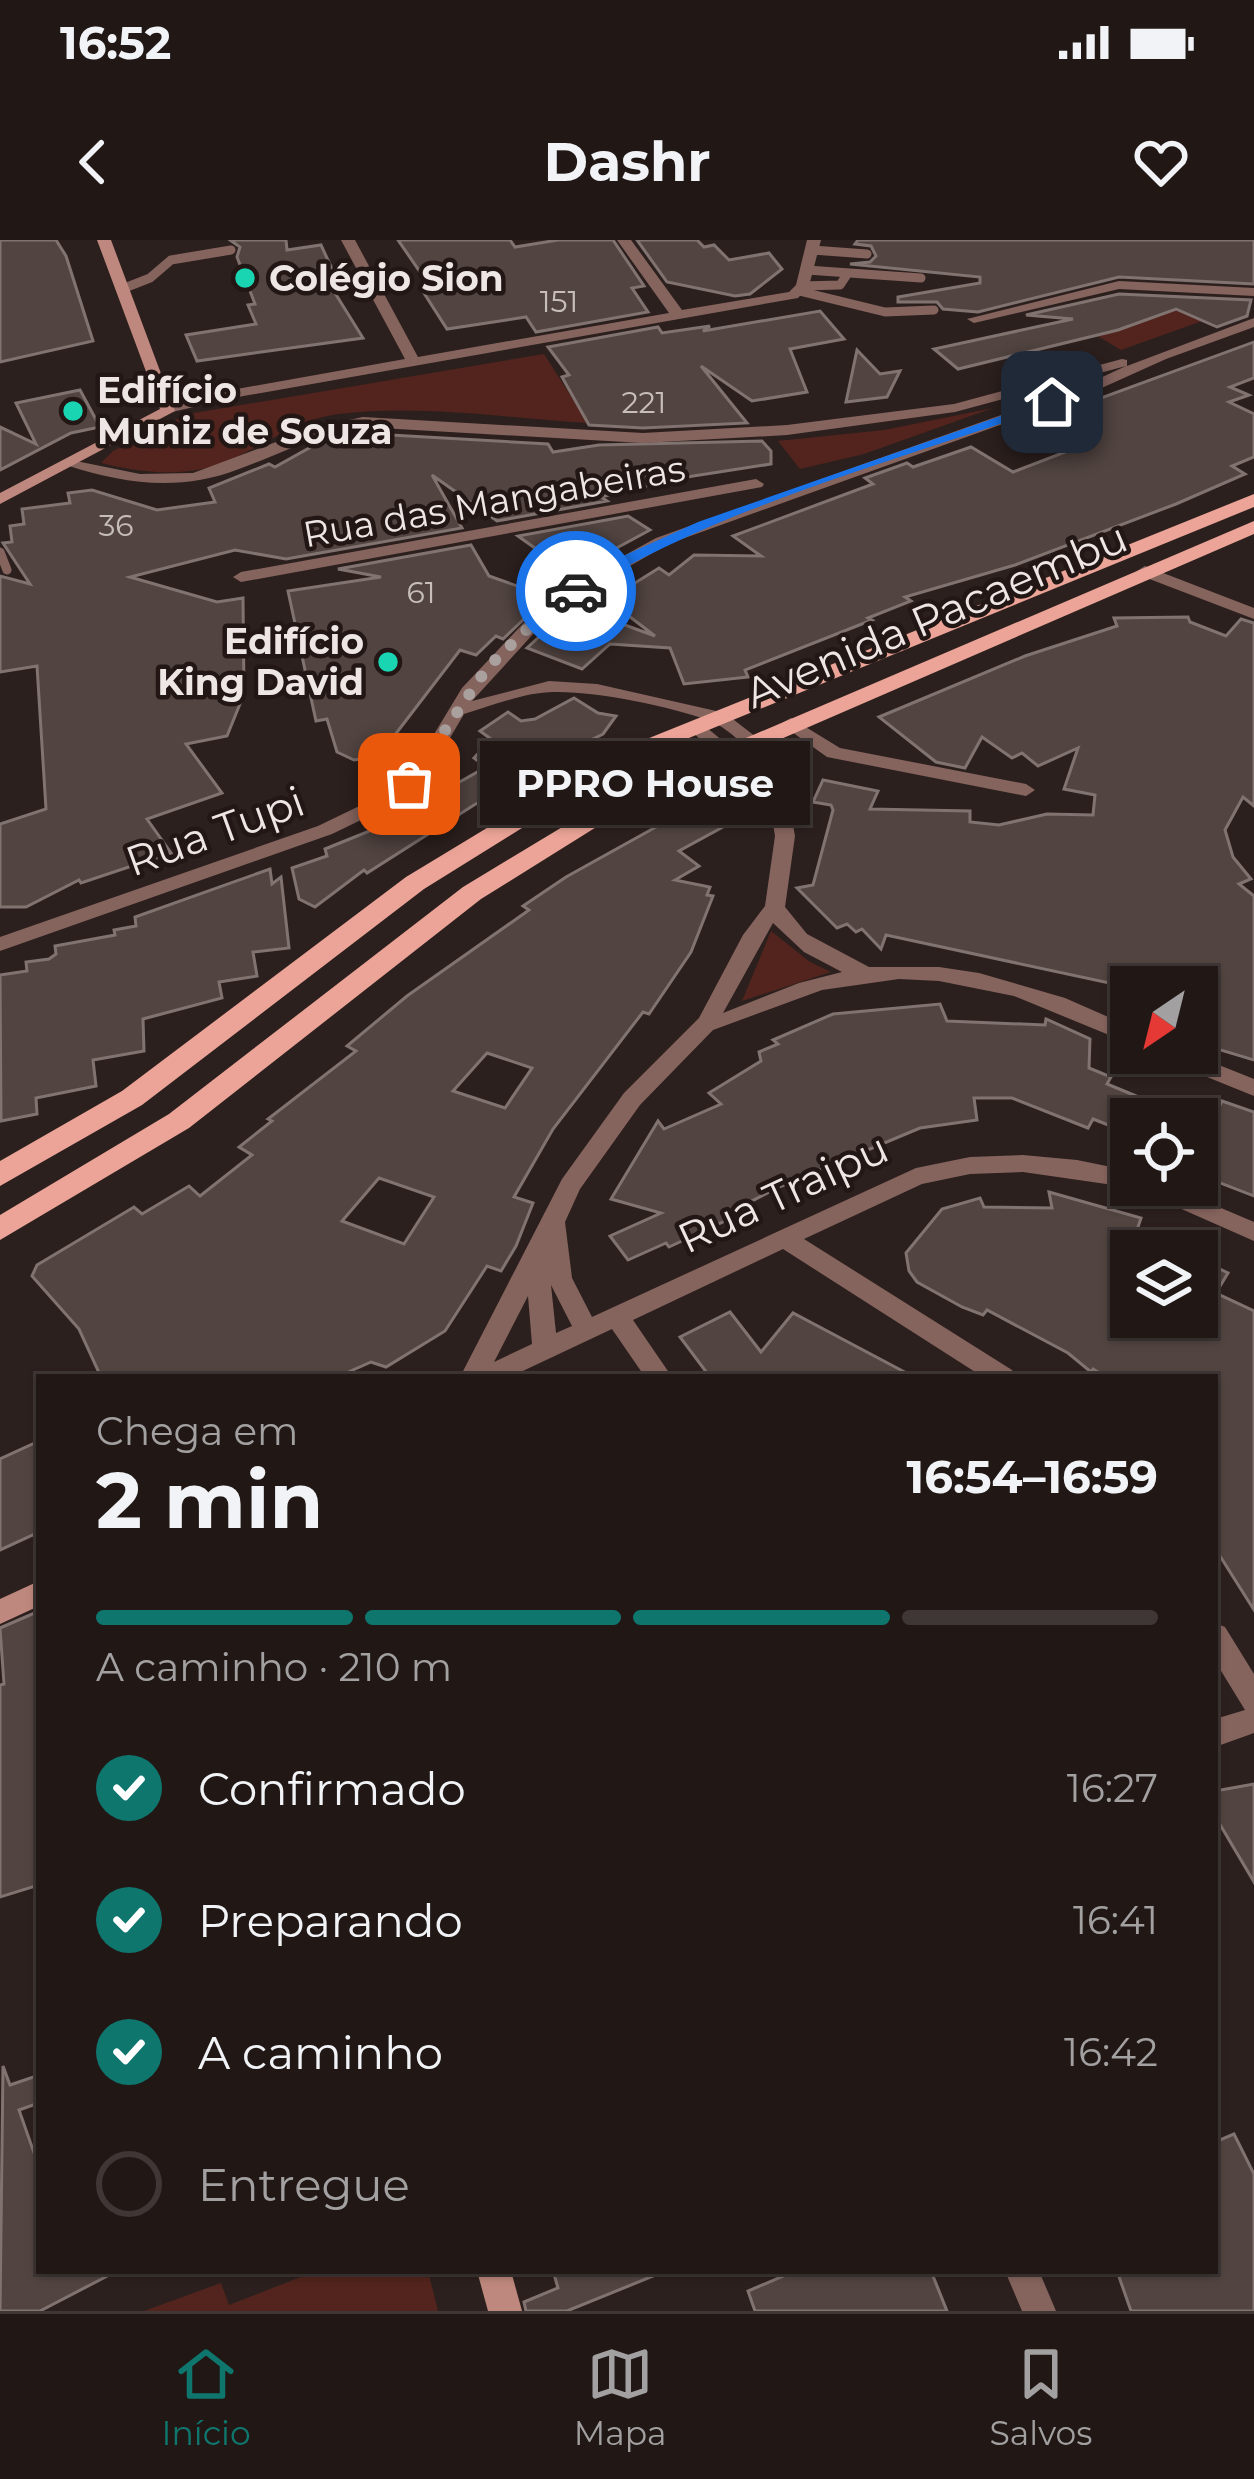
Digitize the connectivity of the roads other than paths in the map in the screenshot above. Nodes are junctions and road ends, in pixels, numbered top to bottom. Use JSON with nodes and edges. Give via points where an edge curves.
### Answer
{"nodes":[{"id":1,"x":104,"y":240,"type":"edge"},
{"id":2,"x":348,"y":240,"type":"edge"},
{"id":3,"x":624,"y":240,"type":"edge"},
{"id":4,"x":813,"y":245,"type":"edge"},
{"id":5,"x":231,"y":250,"type":"dead end"},
{"id":6,"x":867,"y":254,"type":"dead end"},
{"id":7,"x":921,"y":278,"type":"dead end"},
{"id":8,"x":843,"y":281,"type":"junction"},
{"id":9,"x":803,"y":282,"type":"junction"},
{"id":10,"x":853,"y":289,"type":"dead end"},
{"id":11,"x":122,"y":290,"type":"junction"},
{"id":12,"x":1254,"y":292,"type":"edge"},
{"id":13,"x":934,"y":310,"type":"dead end"},
{"id":14,"x":678,"y":315,"type":"junction"},
{"id":15,"x":974,"y":319,"type":"dead end"},
{"id":16,"x":1254,"y":322,"type":"edge"},
{"id":17,"x":532,"y":340,"type":"junction"},
{"id":18,"x":1161,"y":356,"type":"junction"},
{"id":19,"x":413,"y":361,"type":"junction"},
{"id":20,"x":168,"y":411,"type":"junction"},
{"id":21,"x":139,"y":429,"type":"dead end"},
{"id":22,"x":71,"y":462,"type":"junction"},
{"id":23,"x":840,"y":474,"type":"junction"},
{"id":24,"x":757,"y":484,"type":"junction"},
{"id":25,"x":779,"y":496,"type":"junction"},
{"id":26,"x":0,"y":499,"type":"edge"},
{"id":27,"x":1254,"y":500,"type":"edge"},
{"id":28,"x":1254,"y":527,"type":"edge"},
{"id":29,"x":0,"y":553,"type":"edge"},
{"id":30,"x":7,"y":570,"type":"dead end"},
{"id":31,"x":1145,"y":571,"type":"junction"},
{"id":32,"x":242,"y":577,"type":"dead end"},
{"id":33,"x":1254,"y":614,"type":"edge"},
{"id":34,"x":502,"y":652,"type":"junction"},
{"id":35,"x":549,"y":686,"type":"junction"},
{"id":36,"x":457,"y":710,"type":"junction"},
{"id":37,"x":706,"y":722,"type":"junction"},
{"id":38,"x":791,"y":723,"type":"junction"},
{"id":39,"x":749,"y":741,"type":"junction"},
{"id":40,"x":724,"y":752,"type":"junction"},
{"id":41,"x":668,"y":777,"type":"junction"},
{"id":42,"x":1026,"y":790,"type":"dead end"},
{"id":43,"x":775,"y":795,"type":"junction"},
{"id":44,"x":775,"y":907,"type":"junction"},
{"id":45,"x":0,"y":944,"type":"edge"},
{"id":46,"x":862,"y":972,"type":"junction"},
{"id":47,"x":707,"y":1023,"type":"junction"},
{"id":48,"x":1110,"y":1027,"type":"edge"},
{"id":49,"x":1218,"y":1073,"type":"edge"},
{"id":50,"x":1254,"y":1088,"type":"edge"},
{"id":51,"x":1110,"y":1174,"type":"edge"},
{"id":52,"x":0,"y":1175,"type":"edge"},
{"id":53,"x":1193,"y":1206,"type":"edge"},
{"id":54,"x":555,"y":1224,"type":"junction"},
{"id":55,"x":0,"y":1229,"type":"edge"},
{"id":56,"x":1254,"y":1232,"type":"edge"},
{"id":57,"x":783,"y":1238,"type":"junction"},
{"id":58,"x":537,"y":1257,"type":"junction"},
{"id":59,"x":616,"y":1317,"type":"junction"},
{"id":60,"x":587,"y":1330,"type":"junction"},
{"id":61,"x":545,"y":1350,"type":"junction"},
{"id":62,"x":475,"y":1374,"type":"edge"},
{"id":63,"x":493,"y":1374,"type":"edge"},
{"id":64,"x":657,"y":1374,"type":"edge"},
{"id":65,"x":998,"y":1374,"type":"edge"},
{"id":66,"x":36,"y":1594,"type":"edge"},
{"id":67,"x":0,"y":1612,"type":"edge"},
{"id":68,"x":1218,"y":1641,"type":"edge"},
{"id":69,"x":1254,"y":1700,"type":"edge"},
{"id":70,"x":1254,"y":1720,"type":"edge"},
{"id":71,"x":1218,"y":1732,"type":"edge"},
{"id":72,"x":495,"y":2274,"type":"edge"},
{"id":73,"x":1023,"y":2274,"type":"edge"},
{"id":74,"x":505,"y":2311,"type":"edge"},
{"id":75,"x":1039,"y":2311,"type":"edge"}],
"edges":[{"from":1,"to":11,"type":"street"},
{"from":2,"to":19,"type":"street"},
{"from":3,"to":14,"type":"street"},
{"from":4,"to":6,"type":"lane"},
{"from":4,"to":9,"type":"street"},
{"from":5,"to":11,"type":"lane","via":[[171,260]]},
{"from":7,"to":8,"type":"lane"},
{"from":8,"to":9,"type":"lane"},
{"from":8,"to":9,"type":"lane"},
{"from":8,"to":10,"type":"lane"},
{"from":9,"to":13,"type":"lane","via":[[855,307]]},
{"from":9,"to":14,"type":"street"},
{"from":11,"to":20,"type":"street"},
{"from":12,"to":15,"type":"street","via":[[1119,285]]},
{"from":14,"to":17,"type":"street"},
{"from":16,"to":18,"type":"street"},
{"from":17,"to":19,"type":"street"},
{"from":17,"to":21,"type":"street","via":[[536,346],[181,410]]},
{"from":18,"to":22,"type":"street","via":[[955,408],[843,425],[644,438],[363,422],[316,429],[180,480],[139,480]]},
{"from":18,"to":23,"type":"street"},
{"from":19,"to":20,"type":"street"},
{"from":20,"to":22,"type":"street"},
{"from":22,"to":26,"type":"street"},
{"from":23,"to":24,"type":"street","name":"Rua das Mangabeiras"},
{"from":23,"to":25,"type":"street","name":"Rua Tupi"},
{"from":24,"to":25,"type":"street","via":[[776,487]]},
{"from":24,"to":32,"type":"street","name":"Rua das Mangabeiras"},
{"from":25,"to":34,"type":"street","name":"Rua Tupi","via":[[626,560]]},
{"from":27,"to":37,"type":"main road","name":"Avenida Pacaembu"},
{"from":28,"to":31,"type":"main road","name":"Avenida Pacaembu"},
{"from":29,"to":30,"type":"lane"},
{"from":31,"to":33,"type":"street"},
{"from":31,"to":38,"type":"main road","name":"Avenida Pacaembu"},
{"from":34,"to":35,"type":"street","via":[[517,673]]},
{"from":34,"to":36,"type":"street","name":"Rua Tupi"},
{"from":35,"to":36,"type":"street"},
{"from":35,"to":37,"type":"street","via":[[597,689]]},
{"from":36,"to":45,"type":"street","name":"Rua Tupi","via":[[409,784],[353,818]]},
{"from":37,"to":39,"type":"street"},
{"from":37,"to":40,"type":"street"},
{"from":37,"to":52,"type":"main road","name":"Avenida Pacaembu","via":[[601,768],[415,883],[132,1098]]},
{"from":38,"to":39,"type":"main road","name":"Avenida Pacaembu"},
{"from":38,"to":42,"type":"street","via":[[834,753]]},
{"from":39,"to":40,"type":"main road","name":"Avenida Pacaembu"},
{"from":39,"to":43,"type":"street","via":[[774,770]]},
{"from":40,"to":41,"type":"main road","name":"Avenida Pacaembu"},
{"from":40,"to":43,"type":"street"},
{"from":41,"to":43,"type":"main road"},
{"from":41,"to":55,"type":"main road","name":"Avenida Pacaembu","via":[[472,893],[198,1108]]},
{"from":43,"to":44,"type":"street","via":[[785,836]]},
{"from":44,"to":46,"type":"street","via":[[794,934]]},
{"from":44,"to":47,"type":"street"},
{"from":46,"to":47,"type":"street"},
{"from":46,"to":48,"type":"street","via":[[1027,991]]},
{"from":47,"to":54,"type":"street","via":[[632,1099],[570,1185]]},
{"from":49,"to":50,"type":"street"},
{"from":51,"to":57,"type":"street","name":"Rua Traipu","via":[[1042,1162],[946,1168]]},
{"from":53,"to":56,"type":"street"},
{"from":54,"to":58,"type":"street"},
{"from":54,"to":60,"type":"street","via":[[560,1278]]},
{"from":57,"to":59,"type":"street","name":"Rua Traipu"},
{"from":57,"to":65,"type":"street"},
{"from":58,"to":61,"type":"street"},
{"from":58,"to":62,"type":"street"},
{"from":59,"to":60,"type":"street","name":"Rua Traipu"},
{"from":59,"to":64,"type":"street"},
{"from":60,"to":61,"type":"street","name":"Rua Traipu"},
{"from":61,"to":63,"type":"street","name":"Rua Traipu"},
{"from":66,"to":67,"type":"street"},
{"from":68,"to":69,"type":"street"},
{"from":70,"to":71,"type":"street"},
{"from":72,"to":74,"type":"street"},
{"from":73,"to":75,"type":"street"}]}
